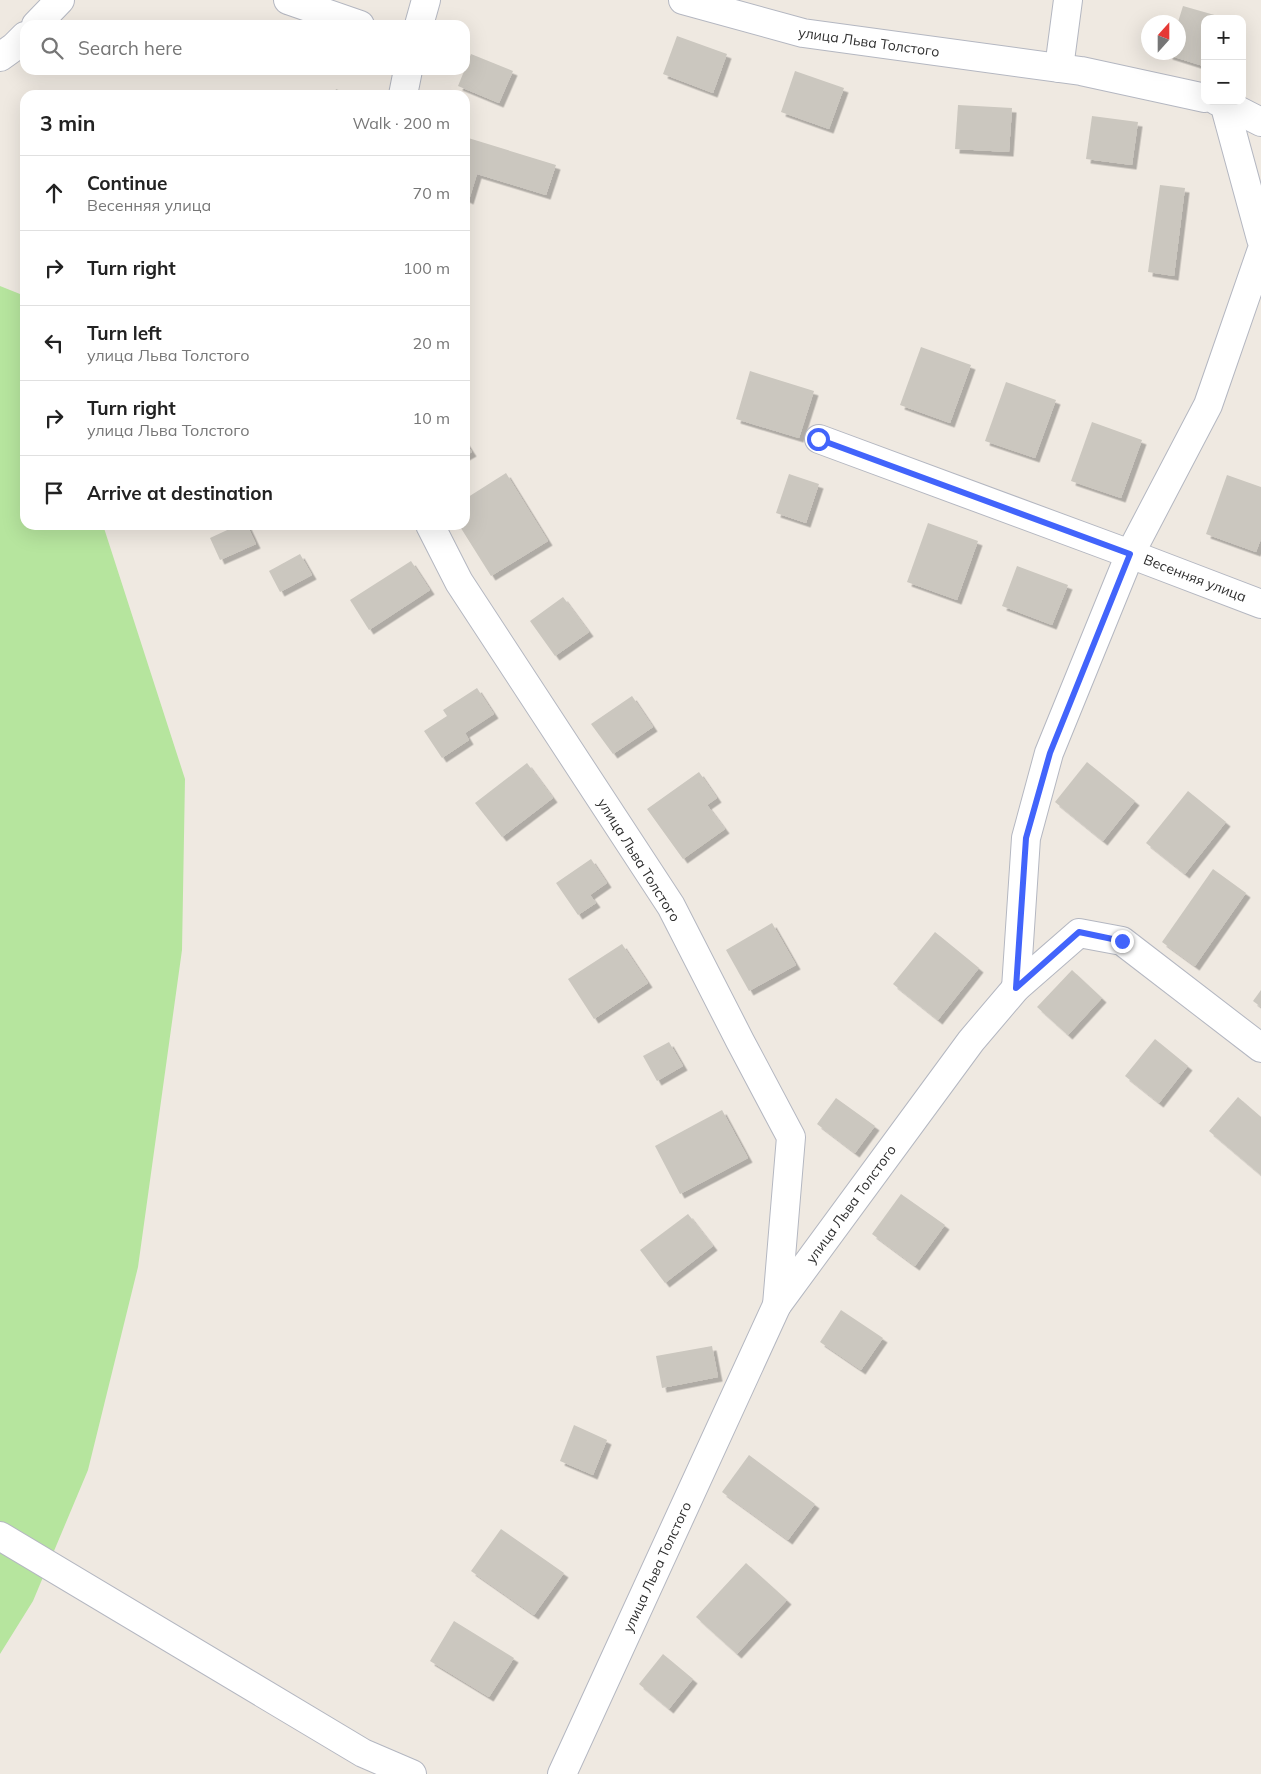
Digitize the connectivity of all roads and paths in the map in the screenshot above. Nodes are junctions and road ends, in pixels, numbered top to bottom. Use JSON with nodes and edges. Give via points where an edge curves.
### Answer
{"nodes":[{"id":1,"x":60,"y":0,"type":"edge"},
{"id":2,"x":288,"y":0,"type":"edge"},
{"id":3,"x":426,"y":0,"type":"edge"},
{"id":4,"x":683,"y":0,"type":"edge"},
{"id":5,"x":1068,"y":0,"type":"edge"},
{"id":6,"x":41,"y":20,"type":"edge"},
{"id":7,"x":346,"y":20,"type":"edge"},
{"id":8,"x":420,"y":20,"type":"edge"},
{"id":9,"x":20,"y":41,"type":"edge"},
{"id":10,"x":0,"y":57,"type":"edge"},
{"id":11,"x":1059,"y":68,"type":"junction"},
{"id":12,"x":407,"y":75,"type":"edge"},
{"id":13,"x":403,"y":90,"type":"edge"},
{"id":14,"x":1201,"y":98,"type":"edge"},
{"id":15,"x":1216,"y":105,"type":"edge"},
{"id":16,"x":1224,"y":105,"type":"edge"},
{"id":17,"x":1261,"y":122,"type":"edge"},
{"id":18,"x":1261,"y":239,"type":"edge"},
{"id":19,"x":1261,"y":252,"type":"edge"},
{"id":20,"x":818,"y":439,"type":"dead end"},
{"id":21,"x":433,"y":530,"type":"edge"},
{"id":22,"x":1130,"y":554,"type":"junction"},
{"id":23,"x":1261,"y":604,"type":"edge"},
{"id":24,"x":1016,"y":988,"type":"junction"},
{"id":25,"x":1261,"y":1048,"type":"edge"},
{"id":26,"x":777,"y":1305,"type":"junction"},
{"id":27,"x":0,"y":1536,"type":"edge"},
{"id":28,"x":412,"y":1774,"type":"edge"},
{"id":29,"x":562,"y":1774,"type":"edge"}],
"edges":[{"from":1,"to":6,"type":"street"},
{"from":2,"to":7,"type":"street"},
{"from":3,"to":8,"type":"street"},
{"from":4,"to":11,"type":"street","name":"улица Льва Толстого","via":[[803,34]]},
{"from":5,"to":11,"type":"street"},
{"from":9,"to":10,"type":"street"},
{"from":11,"to":14,"type":"street","name":"улица Льва Толстого"},
{"from":12,"to":13,"type":"street"},
{"from":15,"to":18,"type":"street"},
{"from":16,"to":17,"type":"street","name":"улица Льва Толстого"},
{"from":19,"to":22,"type":"street","via":[[1208,405]]},
{"from":20,"to":22,"type":"street","name":"Весенняя улица"},
{"from":21,"to":26,"type":"street","name":"улица Льва Толстого","via":[[459,582],[671,906],[791,1137]]},
{"from":22,"to":23,"type":"street","name":"Весенняя улица"},
{"from":22,"to":24,"type":"street","via":[[1050,753],[1026,838]]},
{"from":24,"to":25,"type":"street","name":"улица Льва Толстого","via":[[1079,932],[1122,941]]},
{"from":24,"to":26,"type":"street","name":"улица Льва Толстого","via":[[971,1041]]},
{"from":26,"to":29,"type":"street","name":"улица Льва Толстого"},
{"from":27,"to":28,"type":"street","via":[[363,1752]]}]}
